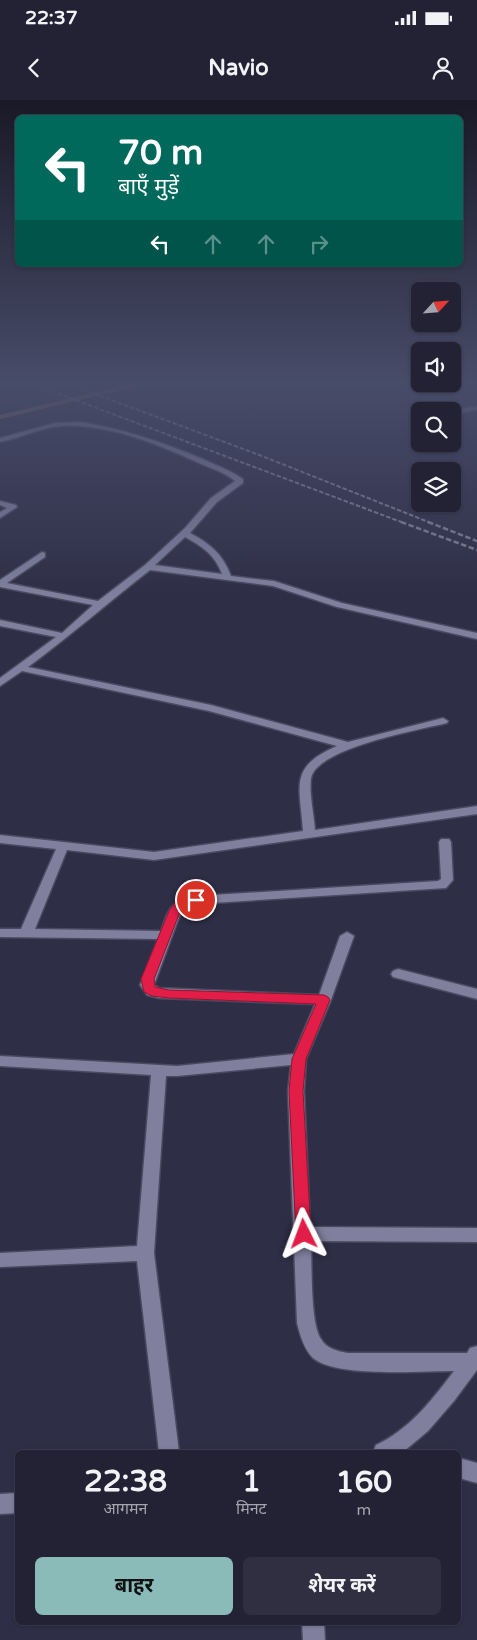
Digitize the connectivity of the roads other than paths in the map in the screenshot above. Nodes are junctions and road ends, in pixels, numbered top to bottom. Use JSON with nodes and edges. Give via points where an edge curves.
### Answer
{"nodes":[{"id":1,"x":180,"y":454,"type":"edge"},
{"id":2,"x":0,"y":503,"type":"edge"},
{"id":3,"x":0,"y":516,"type":"edge"},
{"id":4,"x":184,"y":533,"type":"junction"},
{"id":5,"x":42,"y":555,"type":"dead end"},
{"id":6,"x":148,"y":567,"type":"junction"},
{"id":7,"x":228,"y":578,"type":"junction"},
{"id":8,"x":0,"y":584,"type":"edge"},
{"id":9,"x":100,"y":604,"type":"junction"},
{"id":10,"x":0,"y":623,"type":"edge"},
{"id":11,"x":64,"y":636,"type":"junction"},
{"id":12,"x":477,"y":636,"type":"edge"},
{"id":13,"x":20,"y":668,"type":"junction"},
{"id":14,"x":0,"y":683,"type":"edge"},
{"id":15,"x":443,"y":721,"type":"dead end"},
{"id":16,"x":349,"y":746,"type":"junction"},
{"id":17,"x":477,"y":810,"type":"edge"},
{"id":18,"x":308,"y":834,"type":"junction"},
{"id":19,"x":0,"y":839,"type":"edge"},
{"id":20,"x":445,"y":842,"type":"dead end"},
{"id":21,"x":63,"y":846,"type":"junction"},
{"id":22,"x":0,"y":933,"type":"edge"},
{"id":23,"x":26,"y":934,"type":"junction"},
{"id":24,"x":164,"y":935,"type":"junction"},
{"id":25,"x":347,"y":936,"type":"dead end"},
{"id":26,"x":398,"y":974,"type":"dead end"},
{"id":27,"x":477,"y":994,"type":"edge"},
{"id":28,"x":324,"y":1000,"type":"junction"},
{"id":29,"x":299,"y":1059,"type":"junction"},
{"id":30,"x":0,"y":1061,"type":"edge"},
{"id":31,"x":159,"y":1070,"type":"junction"},
{"id":32,"x":304,"y":1234,"type":"junction"},
{"id":33,"x":477,"y":1236,"type":"edge"},
{"id":34,"x":145,"y":1253,"type":"junction"},
{"id":35,"x":0,"y":1260,"type":"edge"},
{"id":36,"x":474,"y":1358,"type":"edge"},
{"id":37,"x":169,"y":1450,"type":"edge"},
{"id":38,"x":394,"y":1450,"type":"edge"},
{"id":39,"x":461,"y":1469,"type":"edge"},
{"id":40,"x":477,"y":1473,"type":"edge"},
{"id":41,"x":15,"y":1503,"type":"edge"},
{"id":42,"x":0,"y":1504,"type":"edge"},
{"id":43,"x":313,"y":1625,"type":"edge"},
{"id":44,"x":314,"y":1640,"type":"edge"}],
"edges":[{"from":1,"to":4,"type":"street","via":[[240,480],[214,500]]},
{"from":2,"to":3,"type":"street","via":[[13,507]]},
{"from":4,"to":6,"type":"street"},
{"from":4,"to":7,"type":"street","via":[[212,549],[224,565]]},
{"from":5,"to":8,"type":"street"},
{"from":6,"to":7,"type":"street"},
{"from":6,"to":9,"type":"street"},
{"from":7,"to":12,"type":"street","via":[[274,584],[340,605]]},
{"from":8,"to":9,"type":"street"},
{"from":9,"to":11,"type":"street"},
{"from":10,"to":11,"type":"street"},
{"from":11,"to":13,"type":"street"},
{"from":13,"to":14,"type":"street"},
{"from":13,"to":16,"type":"street","via":[[211,708]]},
{"from":15,"to":16,"type":"street"},
{"from":16,"to":18,"type":"street","via":[[318,760],[305,778]]},
{"from":17,"to":18,"type":"street"},
{"from":18,"to":21,"type":"street","via":[[154,856]]},
{"from":19,"to":21,"type":"street"},
{"from":20,"to":24,"type":"street","via":[[447,880],[442,885],[196,900],[180,905]]},
{"from":21,"to":23,"type":"street"},
{"from":22,"to":23,"type":"street"},
{"from":23,"to":24,"type":"street"},
{"from":24,"to":28,"type":"street","via":[[147,979],[152,992]]},
{"from":25,"to":28,"type":"street"},
{"from":26,"to":27,"type":"street"},
{"from":28,"to":29,"type":"street"},
{"from":29,"to":31,"type":"street"},
{"from":29,"to":32,"type":"street","via":[[296,1091]]},
{"from":30,"to":31,"type":"street"},
{"from":31,"to":34,"type":"street"},
{"from":32,"to":33,"type":"street"},
{"from":32,"to":36,"type":"street","via":[[306,1323],[310,1339],[330,1359],[348,1362]]},
{"from":34,"to":35,"type":"street"},
{"from":34,"to":37,"type":"street"},
{"from":36,"to":38,"type":"street","via":[[427,1417]]},
{"from":39,"to":40,"type":"street"},
{"from":41,"to":42,"type":"street"},
{"from":43,"to":44,"type":"street"}]}
